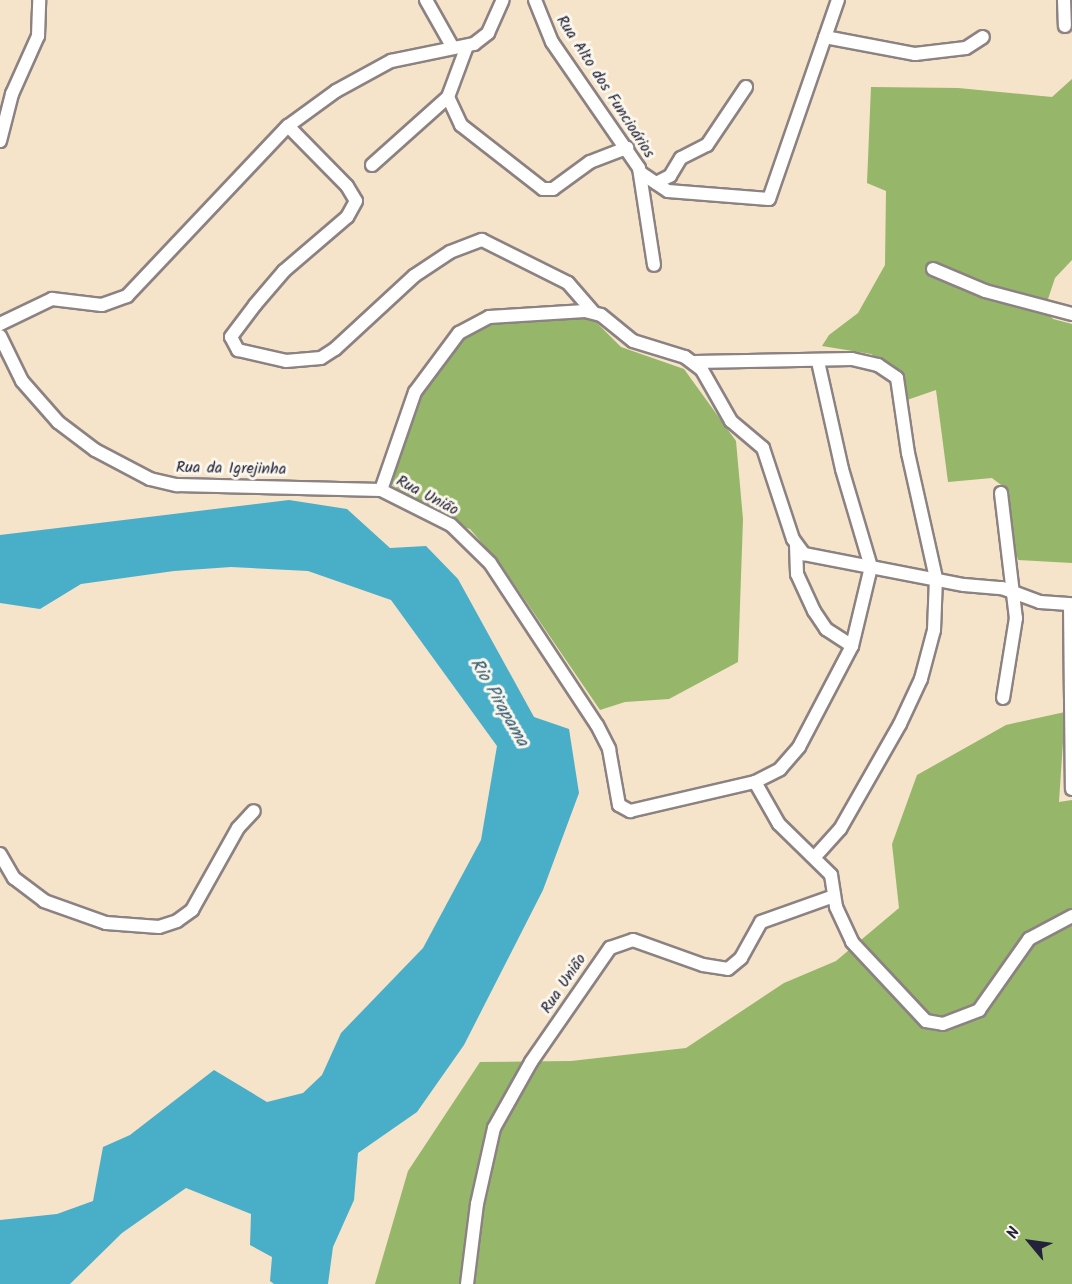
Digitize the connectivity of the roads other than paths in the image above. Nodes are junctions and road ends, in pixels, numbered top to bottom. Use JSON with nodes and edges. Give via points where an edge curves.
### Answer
{"nodes":[{"id":1,"x":39,"y":0,"type":"edge"},
{"id":2,"x":426,"y":0,"type":"edge"},
{"id":3,"x":503,"y":0,"type":"edge"},
{"id":4,"x":535,"y":0,"type":"edge"},
{"id":5,"x":838,"y":0,"type":"edge"},
{"id":6,"x":1064,"y":0,"type":"edge"},
{"id":7,"x":1065,"y":26,"type":"dead end"},
{"id":8,"x":825,"y":37,"type":"junction"},
{"id":9,"x":983,"y":37,"type":"dead end"},
{"id":10,"x":467,"y":46,"type":"junction"},
{"id":11,"x":453,"y":48,"type":"junction"},
{"id":12,"x":746,"y":87,"type":"dead end"},
{"id":13,"x":448,"y":97,"type":"junction"},
{"id":14,"x":288,"y":126,"type":"junction"},
{"id":15,"x":0,"y":141,"type":"edge"},
{"id":16,"x":627,"y":148,"type":"junction"},
{"id":17,"x":372,"y":165,"type":"dead end"},
{"id":18,"x":641,"y":173,"type":"junction"},
{"id":19,"x":656,"y":183,"type":"junction"},
{"id":20,"x":654,"y":265,"type":"dead end"},
{"id":21,"x":933,"y":269,"type":"dead end"},
{"id":22,"x":593,"y":312,"type":"junction"},
{"id":23,"x":1072,"y":314,"type":"edge"},
{"id":24,"x":0,"y":324,"type":"edge"},
{"id":25,"x":0,"y":336,"type":"edge"},
{"id":26,"x":695,"y":362,"type":"junction"},
{"id":27,"x":818,"y":362,"type":"junction"},
{"id":28,"x":381,"y":490,"type":"junction"},
{"id":29,"x":1001,"y":493,"type":"dead end"},
{"id":30,"x":796,"y":545,"type":"junction"},
{"id":31,"x":872,"y":567,"type":"junction"},
{"id":32,"x":936,"y":578,"type":"junction"},
{"id":33,"x":1012,"y":590,"type":"junction"},
{"id":34,"x":1071,"y":605,"type":"edge"},
{"id":35,"x":852,"y":646,"type":"junction"},
{"id":36,"x":1003,"y":698,"type":"dead end"},
{"id":37,"x":755,"y":782,"type":"junction"},
{"id":38,"x":1072,"y":789,"type":"edge"},
{"id":39,"x":254,"y":811,"type":"dead end"},
{"id":40,"x":0,"y":854,"type":"edge"},
{"id":41,"x":816,"y":856,"type":"junction"},
{"id":42,"x":834,"y":896,"type":"junction"},
{"id":43,"x":1072,"y":916,"type":"edge"},
{"id":44,"x":467,"y":1284,"type":"edge"}],
"edges":[{"from":1,"to":15,"type":"street","via":[[38,36],[12,94]]},
{"from":2,"to":11,"type":"street"},
{"from":3,"to":10,"type":"street","via":[[488,33]]},
{"from":4,"to":16,"type":"street","name":"Rua Alto dos Funcioários","via":[[552,42]]},
{"from":5,"to":8,"type":"street"},
{"from":6,"to":7,"type":"street"},
{"from":8,"to":9,"type":"street","via":[[915,54],[966,48]]},
{"from":8,"to":19,"type":"street","via":[[769,199],[668,191]]},
{"from":10,"to":11,"type":"street"},
{"from":10,"to":13,"type":"street"},
{"from":11,"to":14,"type":"street","via":[[408,55],[375,68]]},
{"from":12,"to":19,"type":"street","via":[[706,145],[681,158],[670,176]]},
{"from":13,"to":16,"type":"street","via":[[461,125],[543,189],[554,189],[590,162]]},
{"from":13,"to":17,"type":"street"},
{"from":14,"to":22,"type":"street","via":[[347,186],[356,201],[347,217],[284,272],[255,305],[231,337],[238,350],[286,361],[321,358],[414,276],[450,252],[482,240],[568,283]]},
{"from":14,"to":24,"type":"street","via":[[127,296],[102,305],[52,299]]},
{"from":16,"to":18,"type":"street","name":"Rua Alto dos Funcioários"},
{"from":18,"to":19,"type":"street"},
{"from":18,"to":20,"type":"street","name":"Rua Alto dos Funcioários"},
{"from":21,"to":23,"type":"street","via":[[985,291]]},
{"from":22,"to":26,"type":"street","via":[[639,344]]},
{"from":22,"to":28,"type":"street","via":[[489,317],[459,333],[415,392]]},
{"from":25,"to":28,"type":"street","name":"Rua da Igrejinha","via":[[22,381],[58,422],[94,450],[150,478],[177,485]]},
{"from":26,"to":27,"type":"street"},
{"from":26,"to":30,"type":"street","via":[[731,421],[763,448]]},
{"from":27,"to":31,"type":"street","via":[[842,469]]},
{"from":27,"to":32,"type":"street","via":[[866,361],[897,378],[908,453]]},
{"from":28,"to":37,"type":"street","name":"Rua União","via":[[451,525],[490,563],[603,735],[624,810],[639,810]]},
{"from":29,"to":33,"type":"street"},
{"from":30,"to":31,"type":"street","via":[[813,558]]},
{"from":30,"to":35,"type":"street","via":[[797,574],[814,611],[826,629]]},
{"from":31,"to":32,"type":"street"},
{"from":31,"to":35,"type":"street"},
{"from":32,"to":33,"type":"street"},
{"from":32,"to":41,"type":"street","via":[[934,630],[912,700],[840,829]]},
{"from":33,"to":34,"type":"street","via":[[1040,602]]},
{"from":33,"to":36,"type":"street","via":[[1016,618]]},
{"from":34,"to":38,"type":"street"},
{"from":35,"to":37,"type":"street","via":[[791,760]]},
{"from":37,"to":41,"type":"street","via":[[779,824]]},
{"from":39,"to":40,"type":"street","via":[[238,828],[192,910],[159,927],[106,923],[44,901],[14,878]]},
{"from":41,"to":42,"type":"street","via":[[831,875]]},
{"from":42,"to":43,"type":"street","via":[[846,931],[861,953],[888,976],[926,1021],[934,1024],[952,1022],[979,1010],[1029,939]]},
{"from":42,"to":44,"type":"street","name":"Rua União","via":[[761,922],[741,958],[728,969],[703,965],[633,940],[609,948],[531,1062],[494,1128],[477,1204]]}]}
